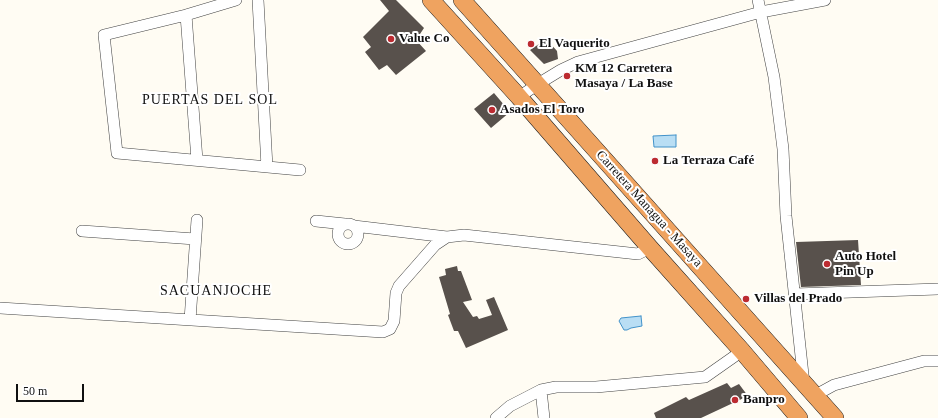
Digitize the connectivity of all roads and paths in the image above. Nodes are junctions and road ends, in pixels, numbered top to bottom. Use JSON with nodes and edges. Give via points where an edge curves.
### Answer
{"nodes":[{"id":1,"x":236,"y":0,"type":"edge"},
{"id":2,"x":258,"y":0,"type":"edge"},
{"id":3,"x":432,"y":0,"type":"edge"},
{"id":4,"x":462,"y":0,"type":"edge"},
{"id":5,"x":758,"y":0,"type":"edge"},
{"id":6,"x":825,"y":0,"type":"edge"},
{"id":7,"x":761,"y":12,"type":"junction"},
{"id":8,"x":186,"y":15,"type":"junction"},
{"id":9,"x":538,"y":84,"type":"junction"},
{"id":10,"x":519,"y":98,"type":"junction"},
{"id":11,"x":197,"y":160,"type":"junction"},
{"id":12,"x":267,"y":167,"type":"junction"},
{"id":13,"x":300,"y":170,"type":"dead end"},
{"id":14,"x":197,"y":220,"type":"dead end"},
{"id":15,"x":316,"y":221,"type":"dead end"},
{"id":16,"x":82,"y":231,"type":"dead end"},
{"id":17,"x":447,"y":237,"type":"junction"},
{"id":18,"x":195,"y":238,"type":"junction"},
{"id":19,"x":650,"y":248,"type":"junction"},
{"id":20,"x":938,"y":290,"type":"edge"},
{"id":21,"x":795,"y":294,"type":"junction"},
{"id":22,"x":0,"y":308,"type":"edge"},
{"id":23,"x":190,"y":320,"type":"junction"},
{"id":24,"x":742,"y":351,"type":"junction"},
{"id":25,"x":938,"y":361,"type":"edge"},
{"id":26,"x":541,"y":390,"type":"junction"},
{"id":27,"x":809,"y":390,"type":"junction"},
{"id":28,"x":833,"y":417,"type":"edge"},
{"id":29,"x":496,"y":418,"type":"edge"},
{"id":30,"x":544,"y":418,"type":"edge"},
{"id":31,"x":799,"y":418,"type":"edge"}],
"edges":[{"from":1,"to":8,"type":"street"},
{"from":2,"to":12,"type":"street"},
{"from":3,"to":10,"type":"highway","name":"Carretera Managua - Masaya"},
{"from":4,"to":9,"type":"highway","name":"Carretera Managua - Masaya"},
{"from":5,"to":7,"type":"street"},
{"from":6,"to":7,"type":"street"},
{"from":7,"to":9,"type":"street","via":[[578,62]]},
{"from":7,"to":21,"type":"street","via":[[774,77],[783,149],[786,216]]},
{"from":8,"to":11,"type":"street"},
{"from":8,"to":11,"type":"street","via":[[104,35],[117,153]]},
{"from":9,"to":10,"type":"street"},
{"from":9,"to":27,"type":"highway","name":"Carretera Managua - Masaya"},
{"from":10,"to":19,"type":"highway","name":"Carretera Managua - Masaya"},
{"from":11,"to":12,"type":"street"},
{"from":12,"to":13,"type":"street"},
{"from":14,"to":18,"type":"street"},
{"from":15,"to":17,"type":"street"},
{"from":16,"to":18,"type":"street"},
{"from":17,"to":19,"type":"street","via":[[464,235],[638,254]]},
{"from":17,"to":23,"type":"street","via":[[435,244],[399,286],[394,321],[390,329],[383,332]]},
{"from":18,"to":23,"type":"street"},
{"from":19,"to":24,"type":"highway","name":"Carretera Managua - Masaya"},
{"from":20,"to":21,"type":"street"},
{"from":21,"to":27,"type":"street"},
{"from":22,"to":23,"type":"street"},
{"from":24,"to":26,"type":"street","via":[[705,377]]},
{"from":24,"to":31,"type":"highway","name":"Carretera Managua - Masaya"},
{"from":25,"to":27,"type":"street","via":[[924,361]]},
{"from":26,"to":29,"type":"street","via":[[510,406]]},
{"from":26,"to":30,"type":"street"},
{"from":27,"to":28,"type":"highway","name":"Carretera Managua - Masaya"}]}
